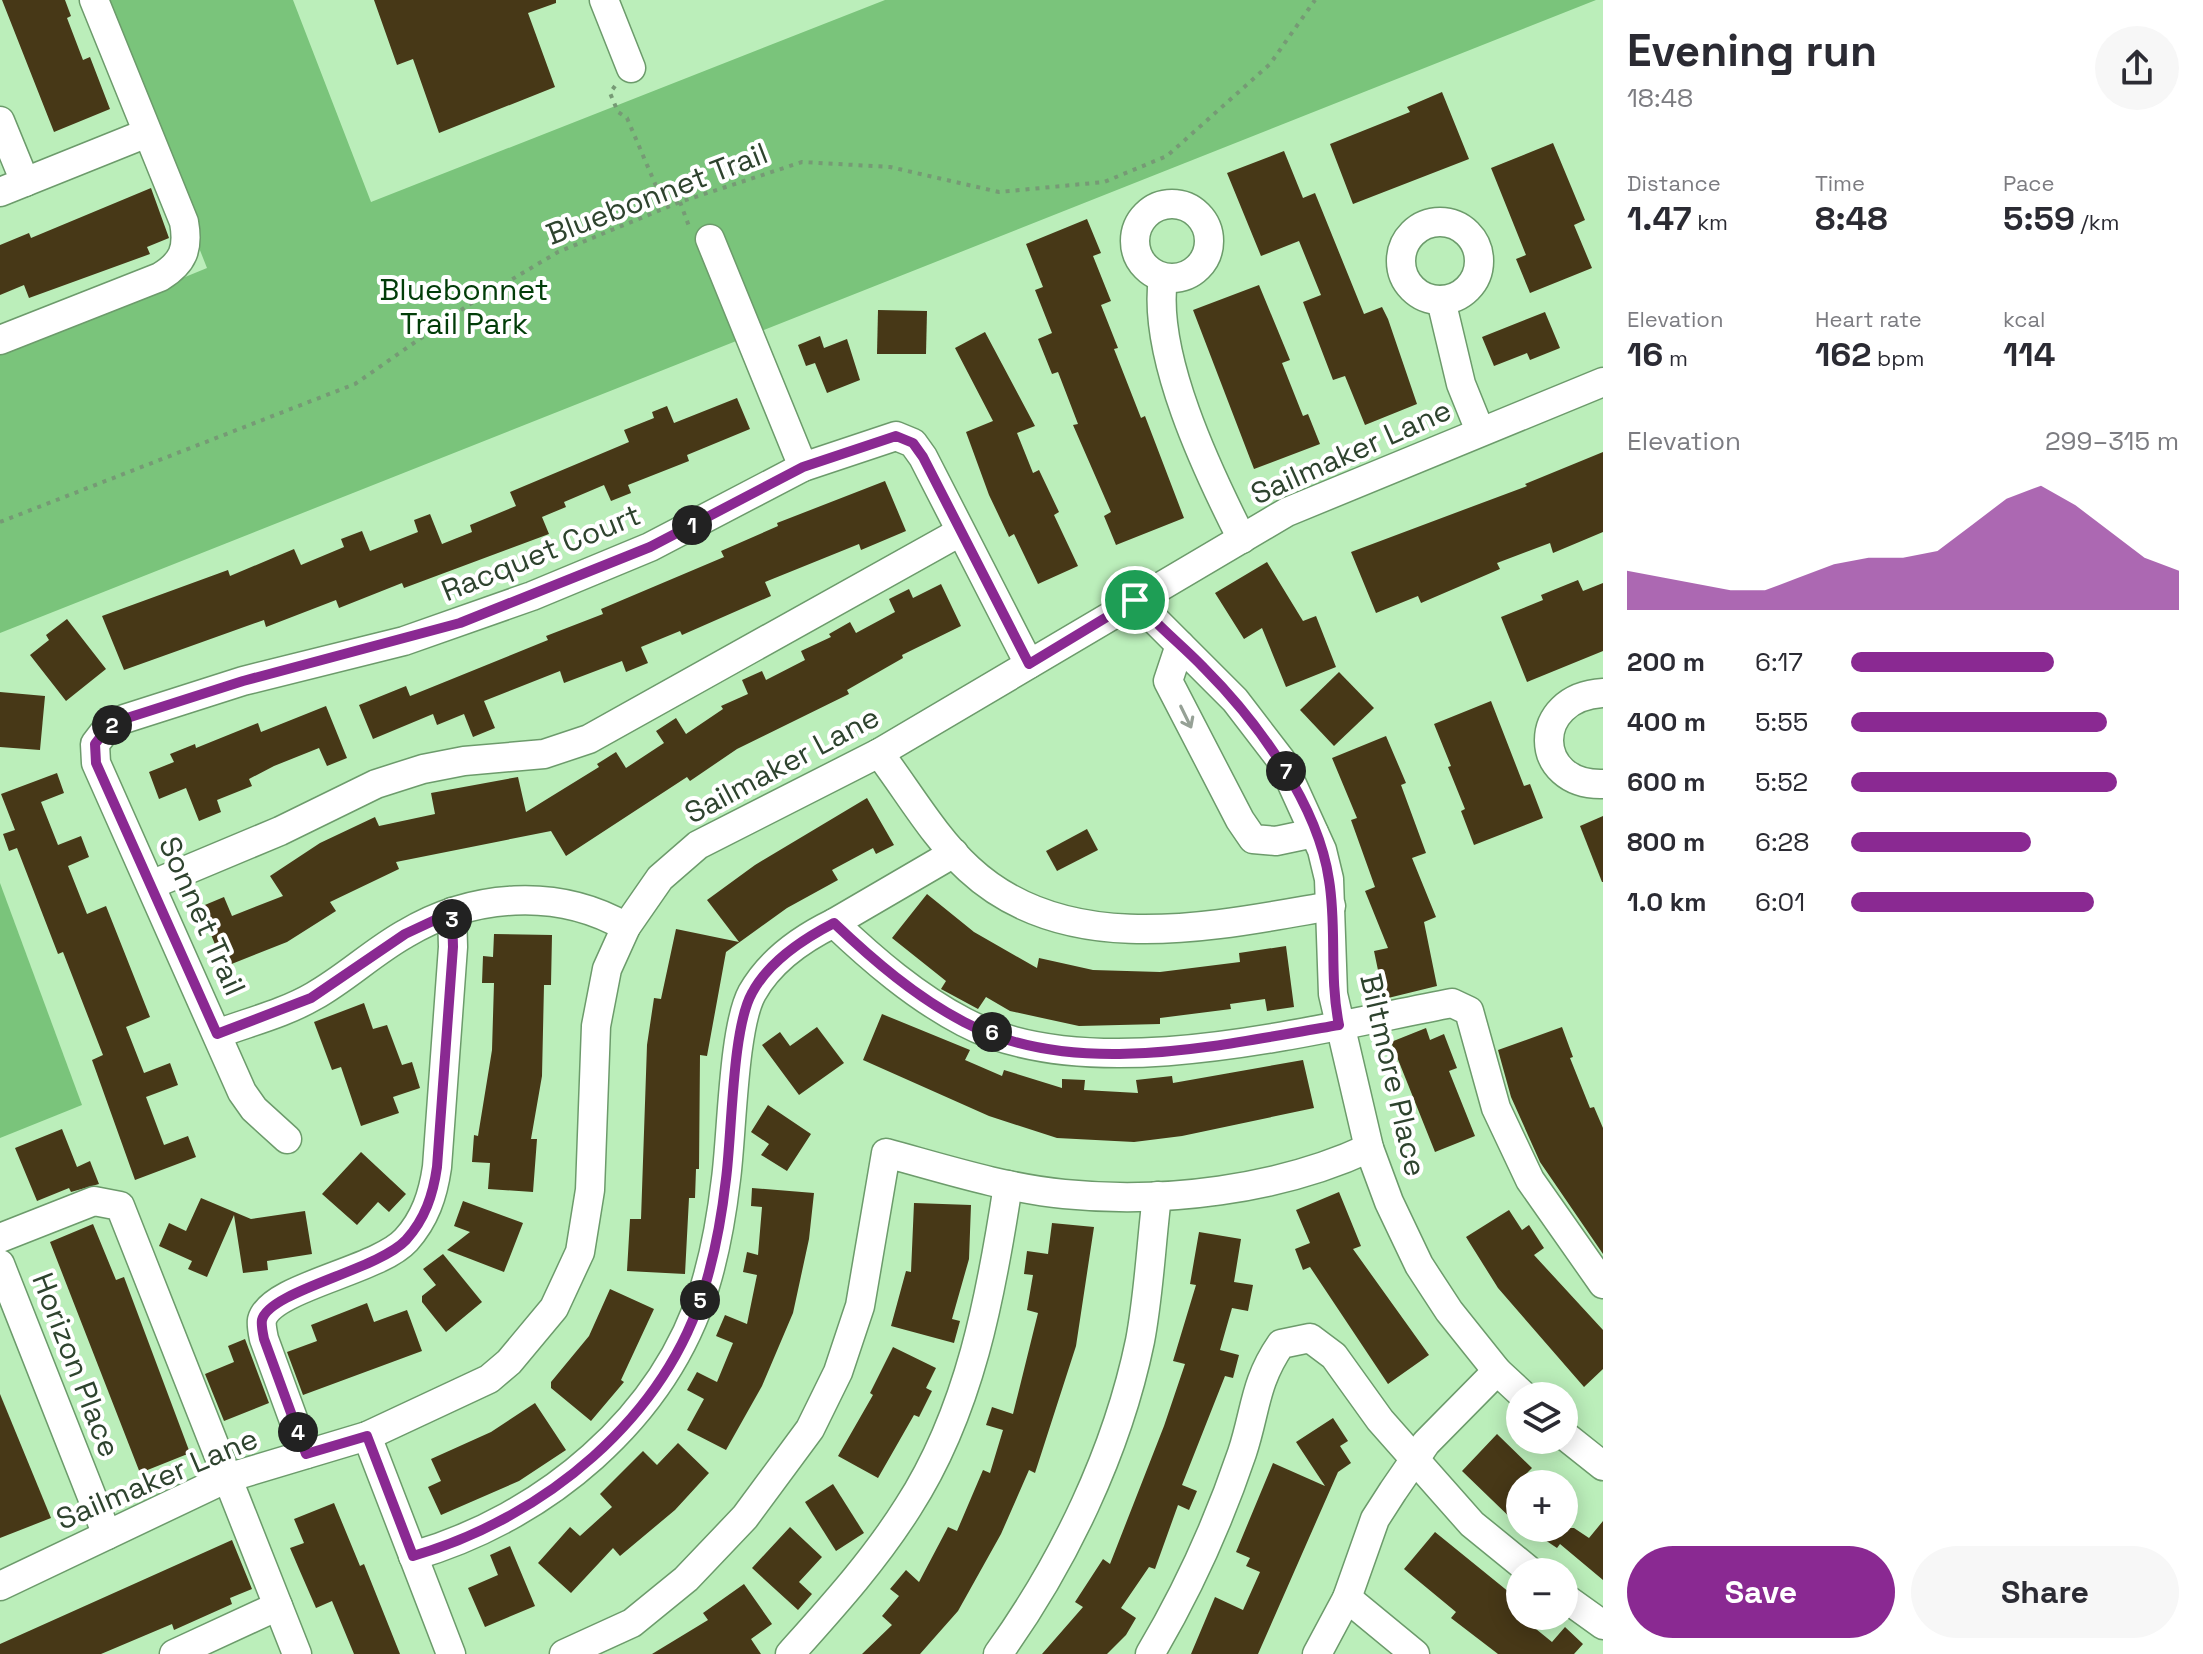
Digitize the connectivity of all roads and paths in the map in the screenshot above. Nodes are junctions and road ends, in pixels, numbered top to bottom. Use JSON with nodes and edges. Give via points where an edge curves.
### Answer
{"nodes":[{"id":1,"x":94,"y":0,"type":"edge"},
{"id":2,"x":604,"y":0,"type":"edge"},
{"id":3,"x":1315,"y":0,"type":"edge"},
{"id":4,"x":631,"y":68,"type":"joint"},
{"id":5,"x":0,"y":121,"type":"edge"},
{"id":6,"x":147,"y":133,"type":"junction"},
{"id":7,"x":12,"y":187,"type":"edge"},
{"id":8,"x":665,"y":207,"type":"junction"},
{"id":9,"x":710,"y":239,"type":"dead end"},
{"id":10,"x":1163,"y":278,"type":"dead end"},
{"id":11,"x":1441,"y":300,"type":"dead end"},
{"id":12,"x":0,"y":340,"type":"edge"},
{"id":13,"x":1603,"y":382,"type":"edge"},
{"id":14,"x":1480,"y":431,"type":"junction"},
{"id":15,"x":803,"y":467,"type":"junction"},
{"id":16,"x":0,"y":522,"type":"edge"},
{"id":17,"x":960,"y":532,"type":"junction"},
{"id":18,"x":1242,"y":539,"type":"junction"},
{"id":19,"x":1135,"y":600,"type":"junction"},
{"id":20,"x":1180,"y":645,"type":"junction"},
{"id":21,"x":1029,"y":664,"type":"junction"},
{"id":22,"x":1603,"y":693,"type":"edge"},
{"id":23,"x":124,"y":719,"type":"joint"},
{"id":24,"x":879,"y":753,"type":"junction"},
{"id":25,"x":1603,"y":784,"type":"edge"},
{"id":26,"x":1314,"y":833,"type":"junction"},
{"id":27,"x":954,"y":853,"type":"junction"},
{"id":28,"x":151,"y":885,"type":"junction"},
{"id":29,"x":1331,"y":906,"type":"junction"},
{"id":30,"x":452,"y":912,"type":"junction"},
{"id":31,"x":834,"y":923,"type":"junction"},
{"id":32,"x":626,"y":927,"type":"junction"},
{"id":33,"x":1339,"y":1025,"type":"junction"},
{"id":34,"x":217,"y":1034,"type":"junction"},
{"id":35,"x":287,"y":1139,"type":"dead end"},
{"id":36,"x":1369,"y":1148,"type":"junction"},
{"id":37,"x":1008,"y":1185,"type":"junction"},
{"id":38,"x":1157,"y":1196,"type":"junction"},
{"id":39,"x":0,"y":1238,"type":"edge"},
{"id":40,"x":0,"y":1264,"type":"edge"},
{"id":41,"x":1603,"y":1284,"type":"edge"},
{"id":42,"x":1497,"y":1371,"type":"junction"},
{"id":43,"x":1509,"y":1382,"type":"edge"},
{"id":44,"x":367,"y":1436,"type":"junction"},
{"id":45,"x":1578,"y":1446,"type":"edge"},
{"id":46,"x":306,"y":1454,"type":"junction"},
{"id":47,"x":1415,"y":1459,"type":"junction"},
{"id":48,"x":1603,"y":1466,"type":"edge"},
{"id":49,"x":227,"y":1478,"type":"junction"},
{"id":50,"x":107,"y":1535,"type":"junction"},
{"id":51,"x":413,"y":1556,"type":"junction"},
{"id":52,"x":1514,"y":1558,"type":"edge"},
{"id":53,"x":0,"y":1586,"type":"edge"},
{"id":54,"x":1347,"y":1598,"type":"junction"},
{"id":55,"x":278,"y":1606,"type":"junction"},
{"id":56,"x":1578,"y":1607,"type":"edge"},
{"id":57,"x":1603,"y":1625,"type":"edge"},
{"id":58,"x":174,"y":1654,"type":"edge"},
{"id":59,"x":297,"y":1654,"type":"edge"},
{"id":60,"x":451,"y":1654,"type":"edge"},
{"id":61,"x":564,"y":1654,"type":"edge"},
{"id":62,"x":790,"y":1654,"type":"edge"},
{"id":63,"x":998,"y":1654,"type":"edge"},
{"id":64,"x":1150,"y":1654,"type":"edge"},
{"id":65,"x":1317,"y":1654,"type":"edge"},
{"id":66,"x":1415,"y":1654,"type":"edge"}],
"edges":[{"from":1,"to":6,"type":"street"},
{"from":2,"to":4,"type":"street"},
{"from":3,"to":8,"type":"path","name":"Bluebonnet Trail","via":[[1270,64],[1167,156],[1104,182],[999,192],[890,167],[802,162]]},
{"from":4,"to":8,"type":"path","via":[[610,93],[618,112],[627,118]]},
{"from":5,"to":7,"type":"street"},
{"from":6,"to":7,"type":"street"},
{"from":6,"to":12,"type":"street","via":[[184,222],[187,238],[180,265]]},
{"from":8,"to":16,"type":"path","name":"Bluebonnet Trail","via":[[558,252],[467,306],[355,384]]},
{"from":9,"to":15,"type":"street"},
{"from":10,"to":18,"type":"street","via":[[1160,297],[1170,357],[1186,410],[1211,478]]},
{"from":11,"to":14,"type":"street","via":[[1461,384]]},
{"from":13,"to":14,"type":"street","name":"Sailmaker Lane"},
{"from":14,"to":18,"type":"street","name":"Sailmaker Lane","via":[[1287,512]]},
{"from":15,"to":17,"type":"street","name":"Racquet Court","via":[[884,437],[905,438],[923,457]]},
{"from":15,"to":23,"type":"street","name":"Racquet Court","via":[[650,547],[474,618]]},
{"from":17,"to":21,"type":"street","name":"Racquet Court"},
{"from":17,"to":28,"type":"street","via":[[589,739],[544,754],[464,761],[376,784]]},
{"from":18,"to":19,"type":"street","name":"Sailmaker Lane"},
{"from":19,"to":20,"type":"street","name":"Biltmore Place"},
{"from":19,"to":21,"type":"street","name":"Sailmaker Lane"},
{"from":20,"to":26,"type":"street","name":"Biltmore Place","via":[[1235,700],[1281,760]]},
{"from":20,"to":26,"type":"street","one_way":true,"via":[[1168,681],[1253,839],[1276,841]]},
{"from":21,"to":24,"type":"street","name":"Sailmaker Lane"},
{"from":22,"to":25,"type":"street","via":[[1583,694],[1565,704],[1552,721],[1548,741],[1554,761],[1568,777],[1587,785]]},
{"from":23,"to":28,"type":"street","name":"Sonnet Trail","via":[[108,727],[93,753]]},
{"from":24,"to":27,"type":"street"},
{"from":24,"to":32,"type":"street","name":"Sailmaker Lane","via":[[698,845],[660,878]]},
{"from":26,"to":29,"type":"street","name":"Biltmore Place","via":[[1329,879]]},
{"from":27,"to":29,"type":"street","via":[[996,889],[1071,923],[1154,929]]},
{"from":27,"to":31,"type":"street"},
{"from":28,"to":34,"type":"street","name":"Sonnet Trail"},
{"from":29,"to":33,"type":"street","name":"Biltmore Place"},
{"from":30,"to":32,"type":"street","via":[[490,900],[542,902],[607,916]]},
{"from":30,"to":34,"type":"street","via":[[405,934],[311,998]]},
{"from":30,"to":46,"type":"street","via":[[437,1167],[430,1203],[405,1242],[354,1272],[288,1296],[270,1307],[262,1321]]},
{"from":31,"to":33,"type":"street","via":[[877,964],[965,1023],[1021,1042],[1092,1054],[1164,1053]]},
{"from":31,"to":51,"type":"street","via":[[789,949],[752,993],[742,1028],[726,1182],[705,1286],[678,1350],[620,1434],[587,1464],[493,1523]]},
{"from":32,"to":44,"type":"street","name":"Sailmaker Lane","via":[[607,969],[596,1026],[590,1190],[580,1252],[568,1282],[554,1308],[489,1379]]},
{"from":33,"to":36,"type":"street","name":"Biltmore Place"},
{"from":33,"to":41,"type":"street","via":[[1452,1003],[1469,1011],[1496,1108],[1530,1180]]},
{"from":34,"to":35,"type":"street","name":"Sonnet Trail","via":[[242,1092]]},
{"from":36,"to":38,"type":"street","via":[[1271,1179]]},
{"from":36,"to":42,"type":"street","name":"Biltmore Place","via":[[1419,1265]]},
{"from":37,"to":38,"type":"street","via":[[1066,1195]]},
{"from":37,"to":61,"type":"street","via":[[886,1153],[860,1306],[838,1372],[810,1429],[745,1517],[686,1579],[632,1623]]},
{"from":37,"to":62,"type":"street","via":[[994,1275],[971,1367],[941,1445],[909,1507],[852,1585]]},
{"from":38,"to":63,"type":"street","via":[[1140,1338],[1124,1406],[1057,1559]]},
{"from":39,"to":49,"type":"street","via":[[94,1201],[120,1206]]},
{"from":40,"to":50,"type":"street","name":"Horizon Place"},
{"from":42,"to":43,"type":"street","name":"Biltmore Place"},
{"from":42,"to":47,"type":"street"},
{"from":44,"to":46,"type":"street","name":"Sailmaker Lane"},
{"from":44,"to":51,"type":"street"},
{"from":45,"to":48,"type":"street"},
{"from":46,"to":49,"type":"street","name":"Sailmaker Lane"},
{"from":47,"to":52,"type":"street","via":[[1472,1524]]},
{"from":47,"to":54,"type":"street","via":[[1375,1519]]},
{"from":47,"to":64,"type":"street","via":[[1334,1356],[1310,1338],[1281,1344],[1263,1371],[1243,1450],[1209,1543]]},
{"from":49,"to":50,"type":"street","name":"Sailmaker Lane"},
{"from":49,"to":55,"type":"street"},
{"from":50,"to":53,"type":"street","name":"Sailmaker Lane"},
{"from":51,"to":60,"type":"street"},
{"from":54,"to":65,"type":"street"},
{"from":54,"to":66,"type":"street"},
{"from":55,"to":58,"type":"street"},
{"from":55,"to":59,"type":"street"},
{"from":56,"to":57,"type":"street"}]}
